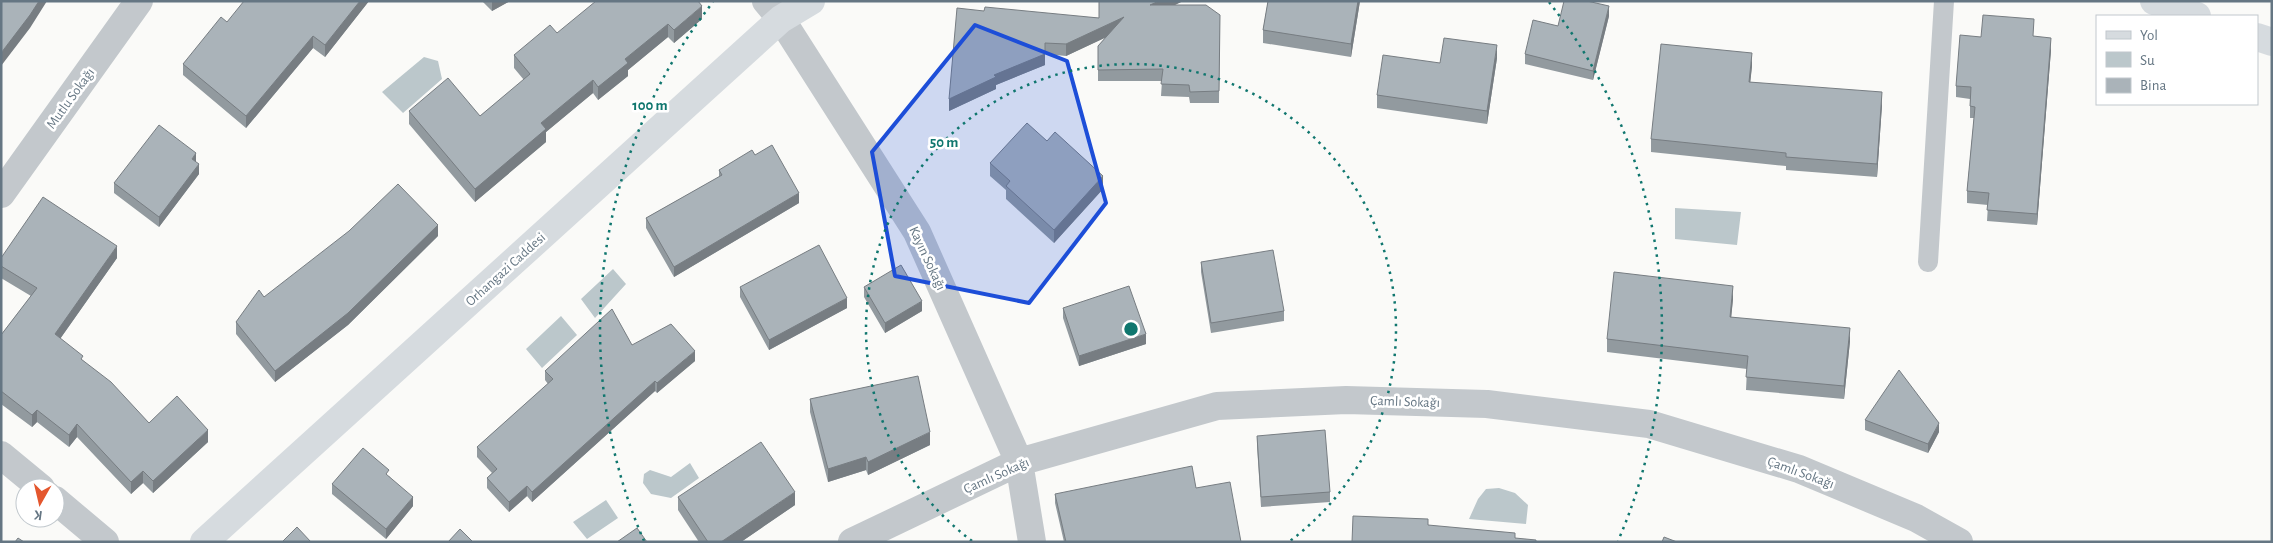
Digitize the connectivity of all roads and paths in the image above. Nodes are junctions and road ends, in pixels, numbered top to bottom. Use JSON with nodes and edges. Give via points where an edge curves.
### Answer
{"nodes":[{"id":1,"x":139,"y":1,"type":"edge"},
{"id":2,"x":811,"y":1,"type":"edge"},
{"id":3,"x":1944,"y":1,"type":"edge"},
{"id":4,"x":2154,"y":1,"type":"edge"},
{"id":5,"x":774,"y":10,"type":"edge"},
{"id":6,"x":2194,"y":15,"type":"edge"},
{"id":7,"x":2258,"y":37,"type":"edge"},
{"id":8,"x":2272,"y":42,"type":"edge"},
{"id":9,"x":1,"y":194,"type":"edge"},
{"id":10,"x":1928,"y":262,"type":"dead end"},
{"id":11,"x":1,"y":455,"type":"edge"},
{"id":12,"x":1019,"y":462,"type":"junction"},
{"id":13,"x":28,"y":478,"type":"edge"},
{"id":14,"x":65,"y":508,"type":"edge"},
{"id":15,"x":105,"y":542,"type":"edge"},
{"id":16,"x":204,"y":542,"type":"edge"},
{"id":17,"x":852,"y":542,"type":"edge"},
{"id":18,"x":1032,"y":542,"type":"edge"},
{"id":19,"x":1959,"y":542,"type":"edge"}],
"edges":[{"from":1,"to":9,"type":"street","name":"Mutlu Sokağı"},
{"from":2,"to":5,"type":"street","name":"Orhangazi Caddesi"},
{"from":3,"to":10,"type":"lane"},
{"from":4,"to":6,"type":"street"},
{"from":5,"to":12,"type":"street","name":"Kayın Sokağı","via":[[918,232]]},
{"from":5,"to":16,"type":"street","name":"Orhangazi Caddesi"},
{"from":7,"to":8,"type":"street"},
{"from":11,"to":13,"type":"street"},
{"from":12,"to":17,"type":"street","name":"Çamlı Sokağı"},
{"from":12,"to":18,"type":"street","name":"Kayın Sokağı"},
{"from":12,"to":19,"type":"street","name":"Çamlı Sokağı","via":[[1217,406],[1346,400],[1487,404],[1649,424],[1799,469],[1916,518]]},
{"from":14,"to":15,"type":"street"}]}
